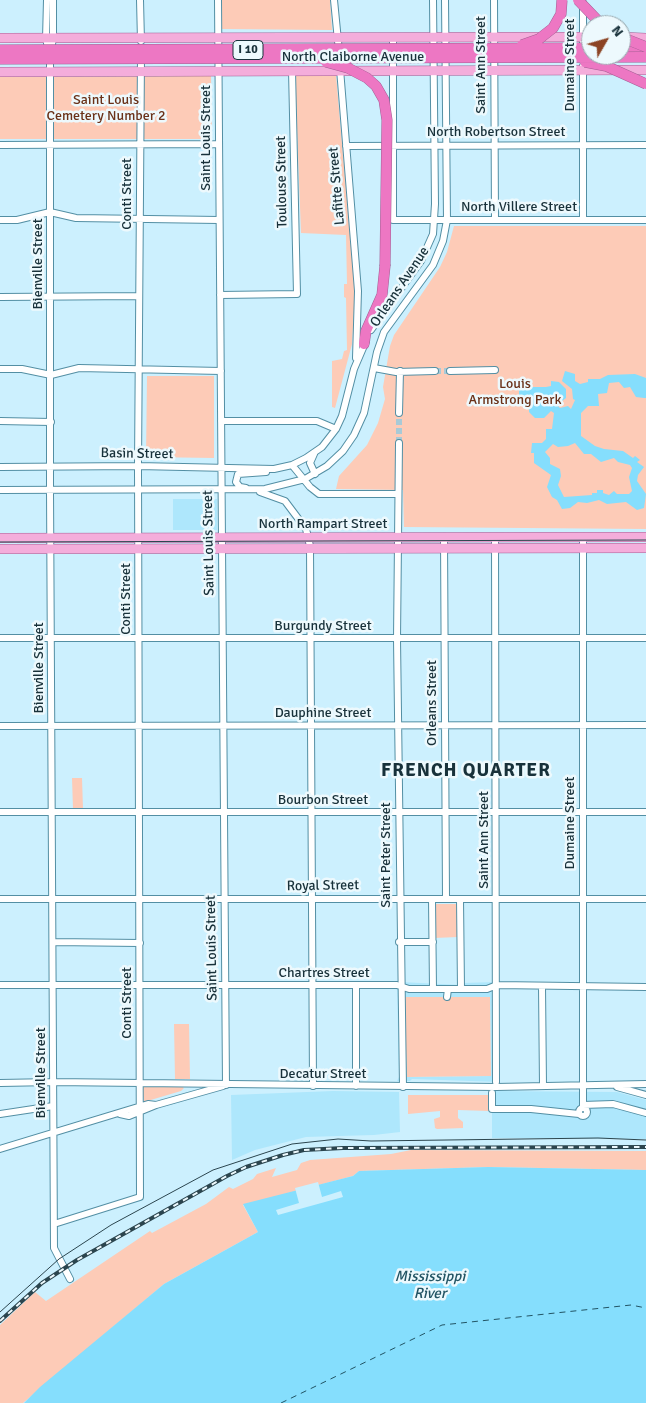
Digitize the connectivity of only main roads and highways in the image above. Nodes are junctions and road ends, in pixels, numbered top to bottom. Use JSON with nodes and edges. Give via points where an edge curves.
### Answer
{"nodes":[{"id":1,"x":562,"y":0,"type":"edge"},
{"id":2,"x":578,"y":0,"type":"edge"},
{"id":3,"x":592,"y":15,"type":"edge"},
{"id":4,"x":581,"y":37,"type":"edge"},
{"id":5,"x":631,"y":37,"type":"edge"},
{"id":6,"x":0,"y":38,"type":"edge"},
{"id":7,"x":646,"y":38,"type":"edge"},
{"id":8,"x":631,"y":41,"type":"edge"},
{"id":9,"x":495,"y":43,"type":"junction"},
{"id":10,"x":581,"y":47,"type":"edge"},
{"id":11,"x":631,"y":48,"type":"edge"},
{"id":12,"x":646,"y":48,"type":"edge"},
{"id":13,"x":0,"y":50,"type":"edge"},
{"id":14,"x":646,"y":57,"type":"edge"},
{"id":15,"x":310,"y":58,"type":"junction"},
{"id":16,"x":552,"y":58,"type":"junction"},
{"id":17,"x":0,"y":59,"type":"edge"},
{"id":18,"x":646,"y":70,"type":"edge"},
{"id":19,"x":0,"y":72,"type":"edge"},
{"id":20,"x":646,"y":84,"type":"edge"},
{"id":21,"x":364,"y":344,"type":"road end"},
{"id":22,"x":646,"y":537,"type":"edge"},
{"id":23,"x":0,"y":538,"type":"edge"},
{"id":24,"x":646,"y":548,"type":"edge"},
{"id":25,"x":0,"y":549,"type":"edge"}],
"edges":[{"from":1,"to":9,"type":"highway","bridge":true,"via":[[559,19],[545,36],[529,43]]},
{"from":2,"to":3,"type":"highway","bridge":true},
{"from":4,"to":9,"type":"main road","name":"North Claiborne Avenue"},
{"from":5,"to":7,"type":"main road"},
{"from":6,"to":9,"type":"main road","name":"North Claiborne Avenue","via":[[444,38]]},
{"from":8,"to":12,"type":"highway","bridge":true},
{"from":9,"to":10,"type":"highway","number":"I 10","bridge":true},
{"from":9,"to":13,"type":"highway","number":"I 10","bridge":true},
{"from":11,"to":12,"type":"highway"},
{"from":14,"to":16,"type":"highway","number":"I 10","bridge":true},
{"from":15,"to":16,"type":"highway","number":"I 10","bridge":true},
{"from":15,"to":17,"type":"highway","number":"I 10","bridge":true},
{"from":15,"to":21,"type":"highway","bridge":true,"via":[[353,70],[372,81],[384,100],[387,130],[385,266],[382,295],[366,331]]},
{"from":16,"to":20,"type":"highway","bridge":true,"via":[[606,66]]},
{"from":18,"to":19,"type":"main road","name":"North Claiborne Avenue"},
{"from":22,"to":23,"type":"main road","name":"North Rampart Street"},
{"from":24,"to":25,"type":"main road","name":"North Rampart Street"}]}
